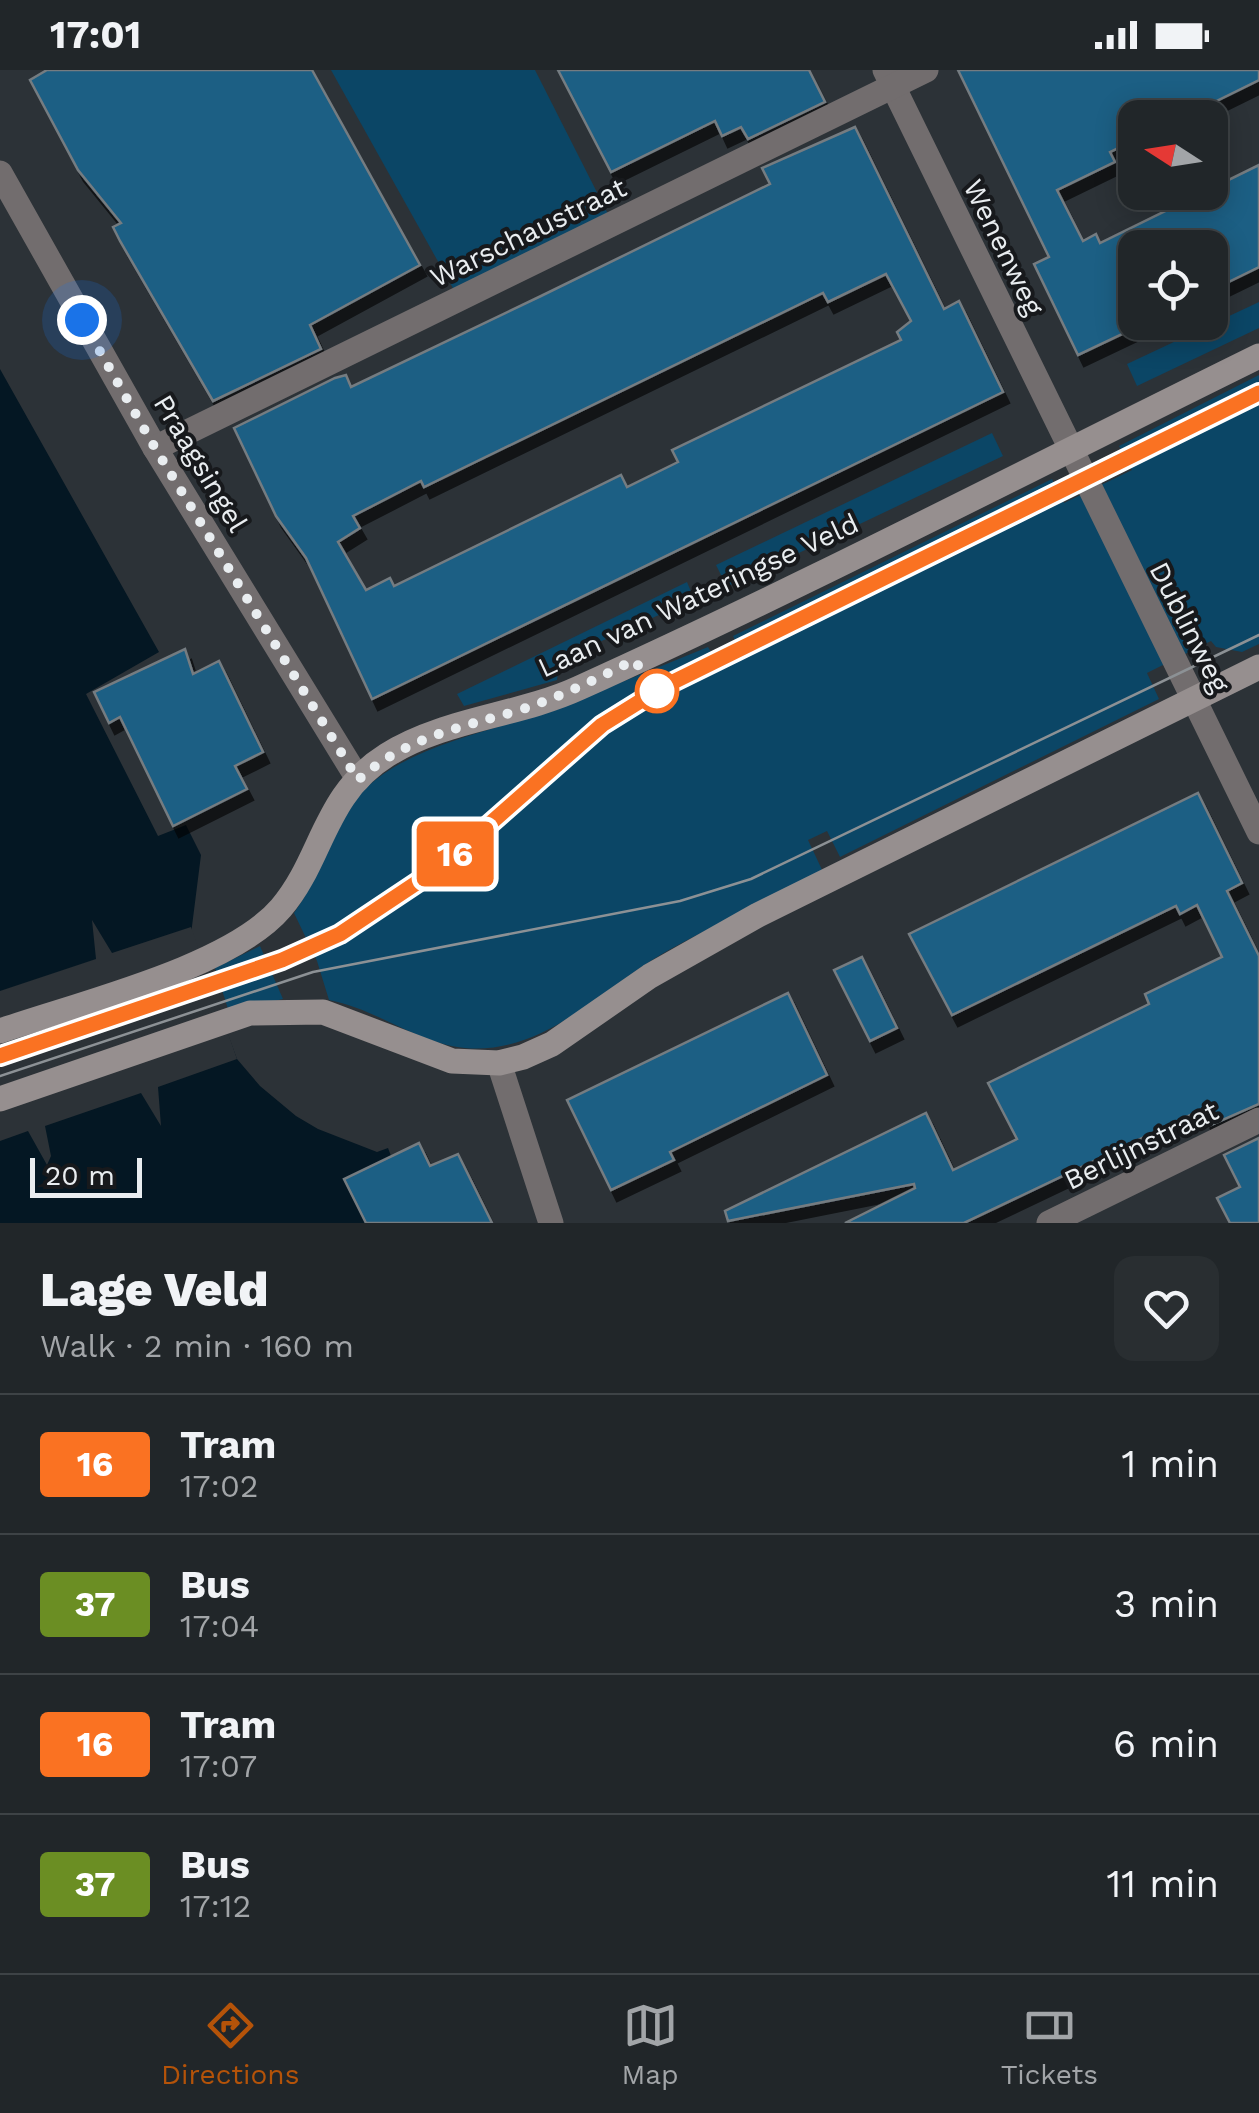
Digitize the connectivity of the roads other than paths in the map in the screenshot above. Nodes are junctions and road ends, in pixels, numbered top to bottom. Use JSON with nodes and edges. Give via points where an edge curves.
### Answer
{"nodes":[{"id":1,"x":926,"y":70,"type":"edge"},
{"id":2,"x":889,"y":78,"type":"edge"},
{"id":3,"x":0,"y":173,"type":"edge"},
{"id":4,"x":1259,"y":356,"type":"edge"},
{"id":5,"x":155,"y":448,"type":"junction"},
{"id":6,"x":1069,"y":450,"type":"junction"},
{"id":7,"x":1259,"y":668,"type":"edge"},
{"id":8,"x":1193,"y":700,"type":"junction"},
{"id":9,"x":358,"y":780,"type":"junction"},
{"id":10,"x":1259,"y":832,"type":"edge"},
{"id":11,"x":0,"y":1031,"type":"edge"},
{"id":12,"x":499,"y":1063,"type":"junction"},
{"id":13,"x":0,"y":1099,"type":"edge"},
{"id":14,"x":1259,"y":1120,"type":"edge"},
{"id":15,"x":551,"y":1223,"type":"edge"},
{"id":16,"x":1049,"y":1223,"type":"edge"}],
"edges":[{"from":1,"to":2,"type":"street","name":"Warschaustraat"},
{"from":2,"to":5,"type":"street","name":"Warschaustraat"},
{"from":2,"to":6,"type":"street","name":"Wenenweg"},
{"from":3,"to":5,"type":"street","name":"Praagsingel"},
{"from":4,"to":6,"type":"street","name":"Laan van Wateringse Veld"},
{"from":5,"to":9,"type":"street","name":"Praagsingel"},
{"from":6,"to":8,"type":"street","name":"Dublinweg"},
{"from":6,"to":9,"type":"street","name":"Laan van Wateringse Veld","via":[[578,688],[418,739]]},
{"from":7,"to":8,"type":"street"},
{"from":8,"to":10,"type":"street","name":"Dublinweg"},
{"from":8,"to":12,"type":"street","via":[[758,915],[650,976],[552,1044]]},
{"from":9,"to":11,"type":"street","name":"Laan van Wateringse Veld","via":[[324,824],[299,884],[237,947]]},
{"from":12,"to":13,"type":"street","via":[[427,1054],[323,1012],[250,1013]]},
{"from":12,"to":15,"type":"street"},
{"from":14,"to":16,"type":"street","name":"Berlijnstraat"}]}
